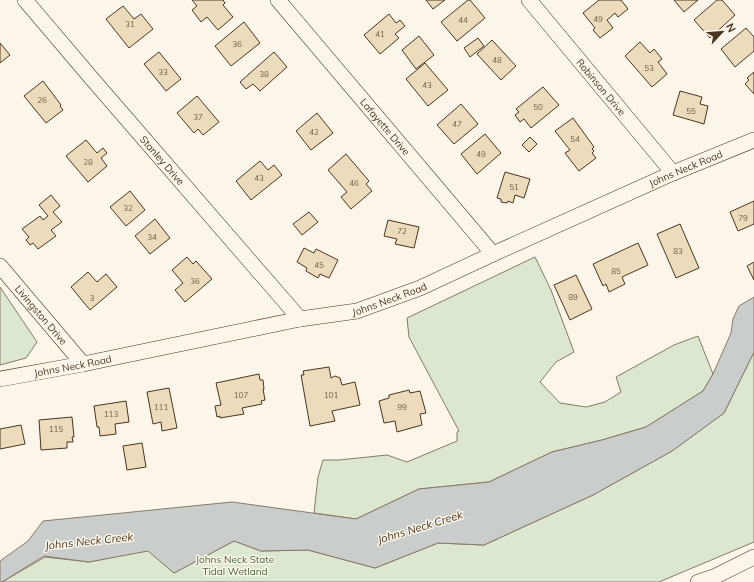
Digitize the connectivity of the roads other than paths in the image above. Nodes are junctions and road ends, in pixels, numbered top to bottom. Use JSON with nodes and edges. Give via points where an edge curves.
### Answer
{"nodes":[{"id":1,"x":25,"y":0,"type":"edge"},
{"id":2,"x":278,"y":0,"type":"edge"},
{"id":3,"x":529,"y":0,"type":"edge"},
{"id":4,"x":754,"y":140,"type":"edge"},
{"id":5,"x":673,"y":173,"type":"junction"},
{"id":6,"x":493,"y":254,"type":"junction"},
{"id":7,"x":0,"y":266,"type":"edge"},
{"id":8,"x":300,"y":319,"type":"junction"},
{"id":9,"x":83,"y":364,"type":"junction"},
{"id":10,"x":0,"y":379,"type":"edge"},
{"id":11,"x":754,"y":557,"type":"edge"},
{"id":12,"x":718,"y":579,"type":"edge"},
{"id":13,"x":698,"y":582,"type":"edge"}],
"edges":[{"from":1,"to":8,"type":"street","name":"Stanley Drive"},
{"from":2,"to":6,"type":"street","name":"Lafayette Drive"},
{"from":3,"to":5,"type":"street","name":"Robinson Drive"},
{"from":4,"to":5,"type":"street","name":"Johns Neck Road"},
{"from":5,"to":6,"type":"street","name":"Johns Neck Road"},
{"from":6,"to":8,"type":"street","name":"Johns Neck Road","via":[[420,288],[357,311]]},
{"from":7,"to":9,"type":"street","name":"Livingston Drive"},
{"from":8,"to":9,"type":"street","name":"Johns Neck Road"},
{"from":9,"to":10,"type":"street","name":"Johns Neck Road"},
{"from":11,"to":12,"type":"street"},
{"from":12,"to":13,"type":"street"}]}
